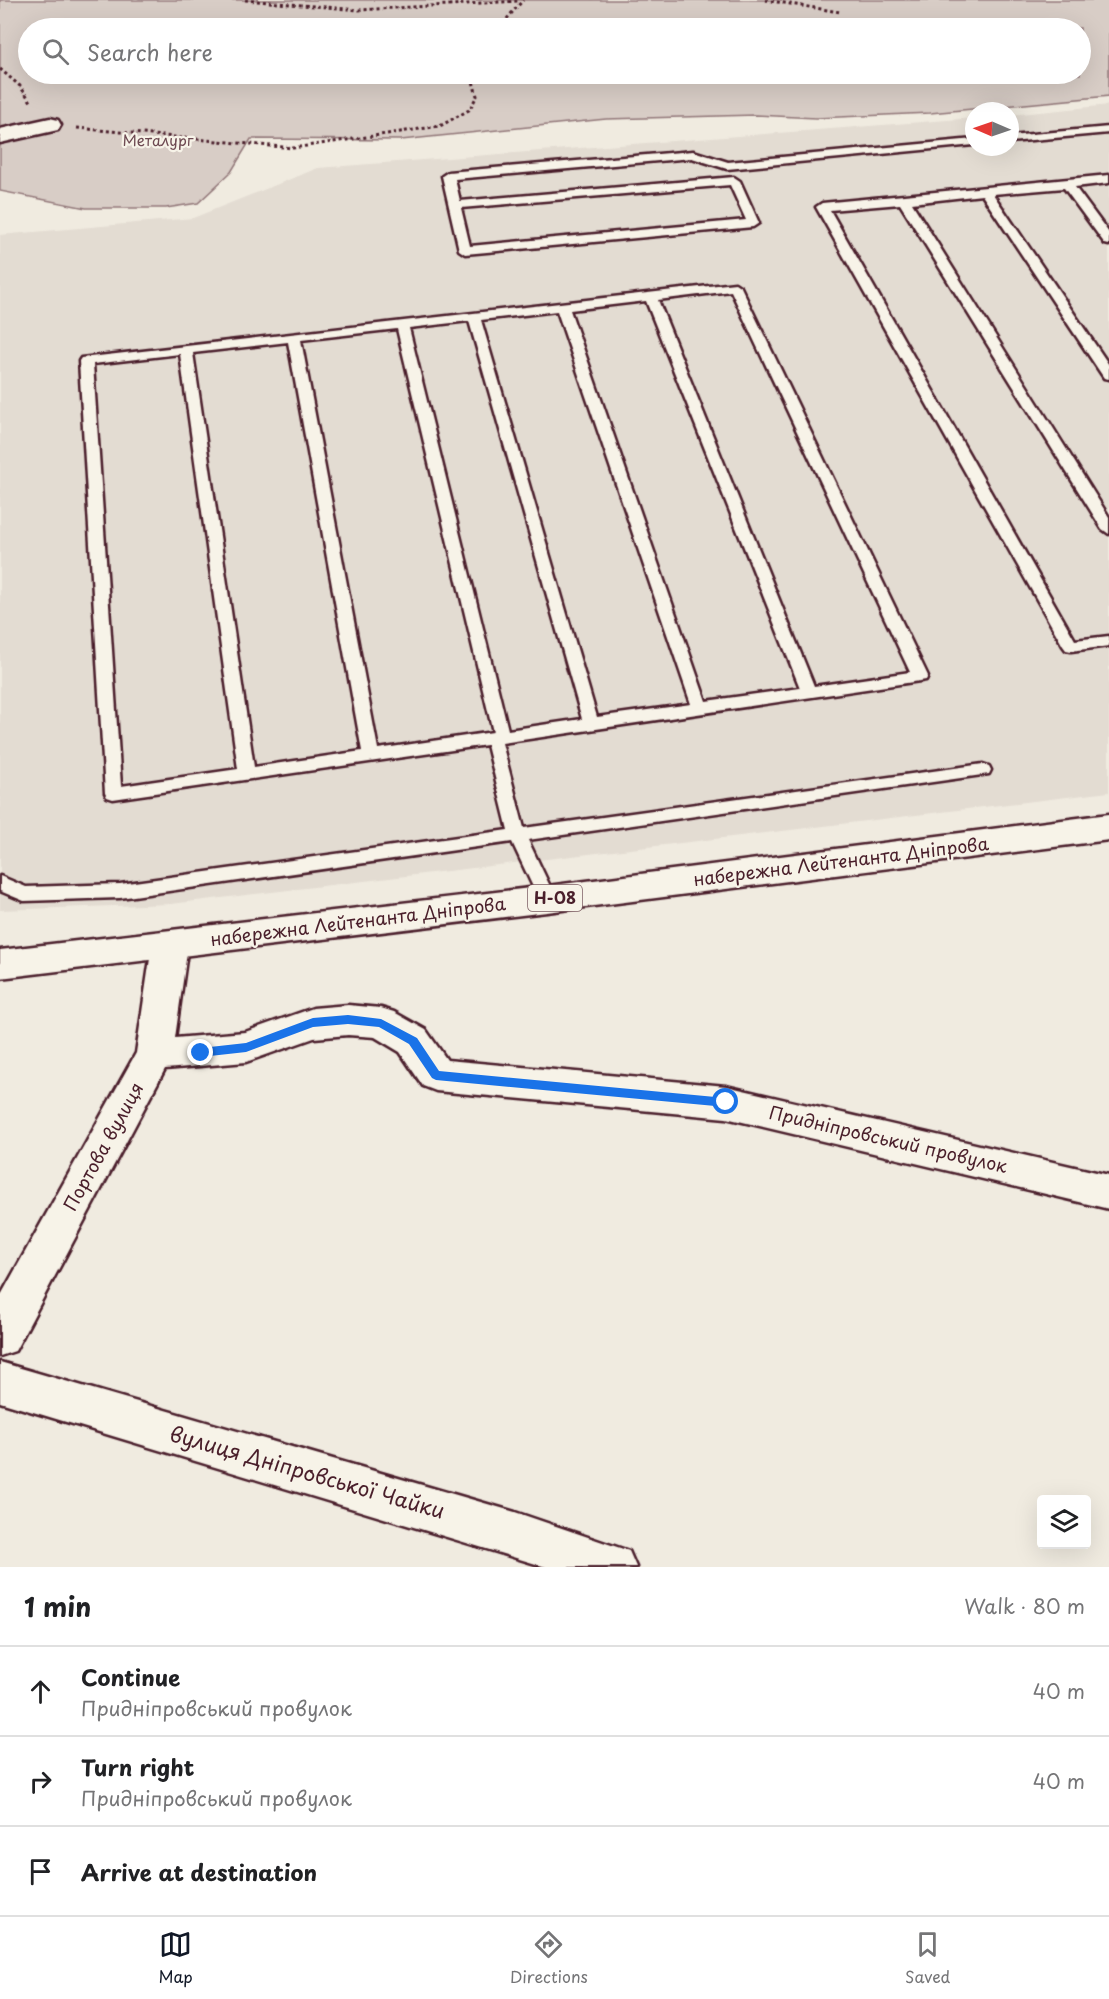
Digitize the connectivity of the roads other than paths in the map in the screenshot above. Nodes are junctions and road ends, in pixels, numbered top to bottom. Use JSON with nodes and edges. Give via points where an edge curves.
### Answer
{"nodes":[{"id":1,"x":50,"y":125,"type":"road end"},
{"id":2,"x":1109,"y":130,"type":"edge"},
{"id":3,"x":0,"y":136,"type":"edge"},
{"id":4,"x":1019,"y":138,"type":"edge"},
{"id":5,"x":965,"y":143,"type":"edge"},
{"id":6,"x":727,"y":166,"type":"junction"},
{"id":7,"x":1109,"y":179,"type":"edge"},
{"id":8,"x":734,"y":181,"type":"junction"},
{"id":9,"x":1067,"y":184,"type":"junction"},
{"id":10,"x":985,"y":191,"type":"junction"},
{"id":11,"x":904,"y":200,"type":"junction"},
{"id":12,"x":455,"y":205,"type":"junction"},
{"id":13,"x":1109,"y":241,"type":"edge"},
{"id":14,"x":650,"y":296,"type":"junction"},
{"id":15,"x":562,"y":306,"type":"junction"},
{"id":16,"x":474,"y":316,"type":"junction"},
{"id":17,"x":402,"y":325,"type":"junction"},
{"id":18,"x":294,"y":337,"type":"junction"},
{"id":19,"x":186,"y":349,"type":"junction"},
{"id":20,"x":1109,"y":375,"type":"edge"},
{"id":21,"x":1109,"y":529,"type":"edge"},
{"id":22,"x":1109,"y":641,"type":"edge"},
{"id":23,"x":809,"y":692,"type":"junction"},
{"id":24,"x":700,"y":708,"type":"junction"},
{"id":25,"x":591,"y":724,"type":"junction"},
{"id":26,"x":498,"y":737,"type":"junction"},
{"id":27,"x":371,"y":755,"type":"junction"},
{"id":28,"x":983,"y":770,"type":"dead end"},
{"id":29,"x":247,"y":773,"type":"junction"},
{"id":30,"x":1109,"y":827,"type":"edge"},
{"id":31,"x":518,"y":836,"type":"junction"},
{"id":32,"x":0,"y":883,"type":"edge"},
{"id":33,"x":547,"y":900,"type":"junction"},
{"id":34,"x":170,"y":945,"type":"junction"},
{"id":35,"x":0,"y":964,"type":"edge"},
{"id":36,"x":154,"y":1055,"type":"junction"},
{"id":37,"x":1109,"y":1192,"type":"edge"},
{"id":38,"x":0,"y":1337,"type":"edge"},
{"id":39,"x":0,"y":1382,"type":"edge"},
{"id":40,"x":613,"y":1567,"type":"edge"}],
"edges":[{"from":1,"to":3,"type":"street"},
{"from":2,"to":4,"type":"lane"},
{"from":5,"to":6,"type":"lane"},
{"from":6,"to":8,"type":"lane"},
{"from":6,"to":12,"type":"lane","via":[[693,154],[448,176]]},
{"from":7,"to":9,"type":"lane"},
{"from":8,"to":12,"type":"lane"},
{"from":8,"to":12,"type":"lane","via":[[753,223],[465,250]]},
{"from":9,"to":10,"type":"lane"},
{"from":9,"to":13,"type":"lane"},
{"from":10,"to":11,"type":"lane"},
{"from":10,"to":20,"type":"lane"},
{"from":11,"to":21,"type":"lane"},
{"from":11,"to":22,"type":"lane","via":[[822,207],[1071,646]]},
{"from":14,"to":15,"type":"lane"},
{"from":14,"to":23,"type":"lane"},
{"from":14,"to":23,"type":"lane","via":[[735,287],[920,676]]},
{"from":15,"to":16,"type":"lane"},
{"from":15,"to":24,"type":"lane"},
{"from":16,"to":17,"type":"lane"},
{"from":16,"to":25,"type":"lane"},
{"from":17,"to":18,"type":"lane"},
{"from":17,"to":26,"type":"lane"},
{"from":18,"to":19,"type":"lane"},
{"from":18,"to":27,"type":"lane"},
{"from":19,"to":29,"type":"lane"},
{"from":19,"to":29,"type":"lane","via":[[86,361],[113,793]]},
{"from":23,"to":24,"type":"lane"},
{"from":24,"to":25,"type":"lane"},
{"from":25,"to":26,"type":"lane"},
{"from":26,"to":27,"type":"lane"},
{"from":26,"to":31,"type":"lane"},
{"from":27,"to":29,"type":"lane"},
{"from":28,"to":31,"type":"lane"},
{"from":30,"to":33,"type":"street","name":"набережна Лейтенанта Дніпрова","number":"Н-08"},
{"from":31,"to":32,"type":"lane","via":[[120,891],[24,894]]},
{"from":31,"to":33,"type":"lane"},
{"from":33,"to":34,"type":"street","name":"набережна Лейтенанта Дніпрова","number":"Н-08"},
{"from":34,"to":35,"type":"street","name":"набережна Лейтенанта Дніпрова","number":"Н-08"},
{"from":34,"to":36,"type":"street","name":"Портова вулиця"},
{"from":36,"to":37,"type":"street","name":"Придніпровський провулок","via":[[246,1047],[313,1023],[381,1023],[413,1041],[436,1075],[726,1102]]},
{"from":36,"to":38,"type":"street","name":"Портова вулиця"},
{"from":39,"to":40,"type":"street","name":"вулиця Дніпровської Чайки","via":[[503,1530]]}]}
